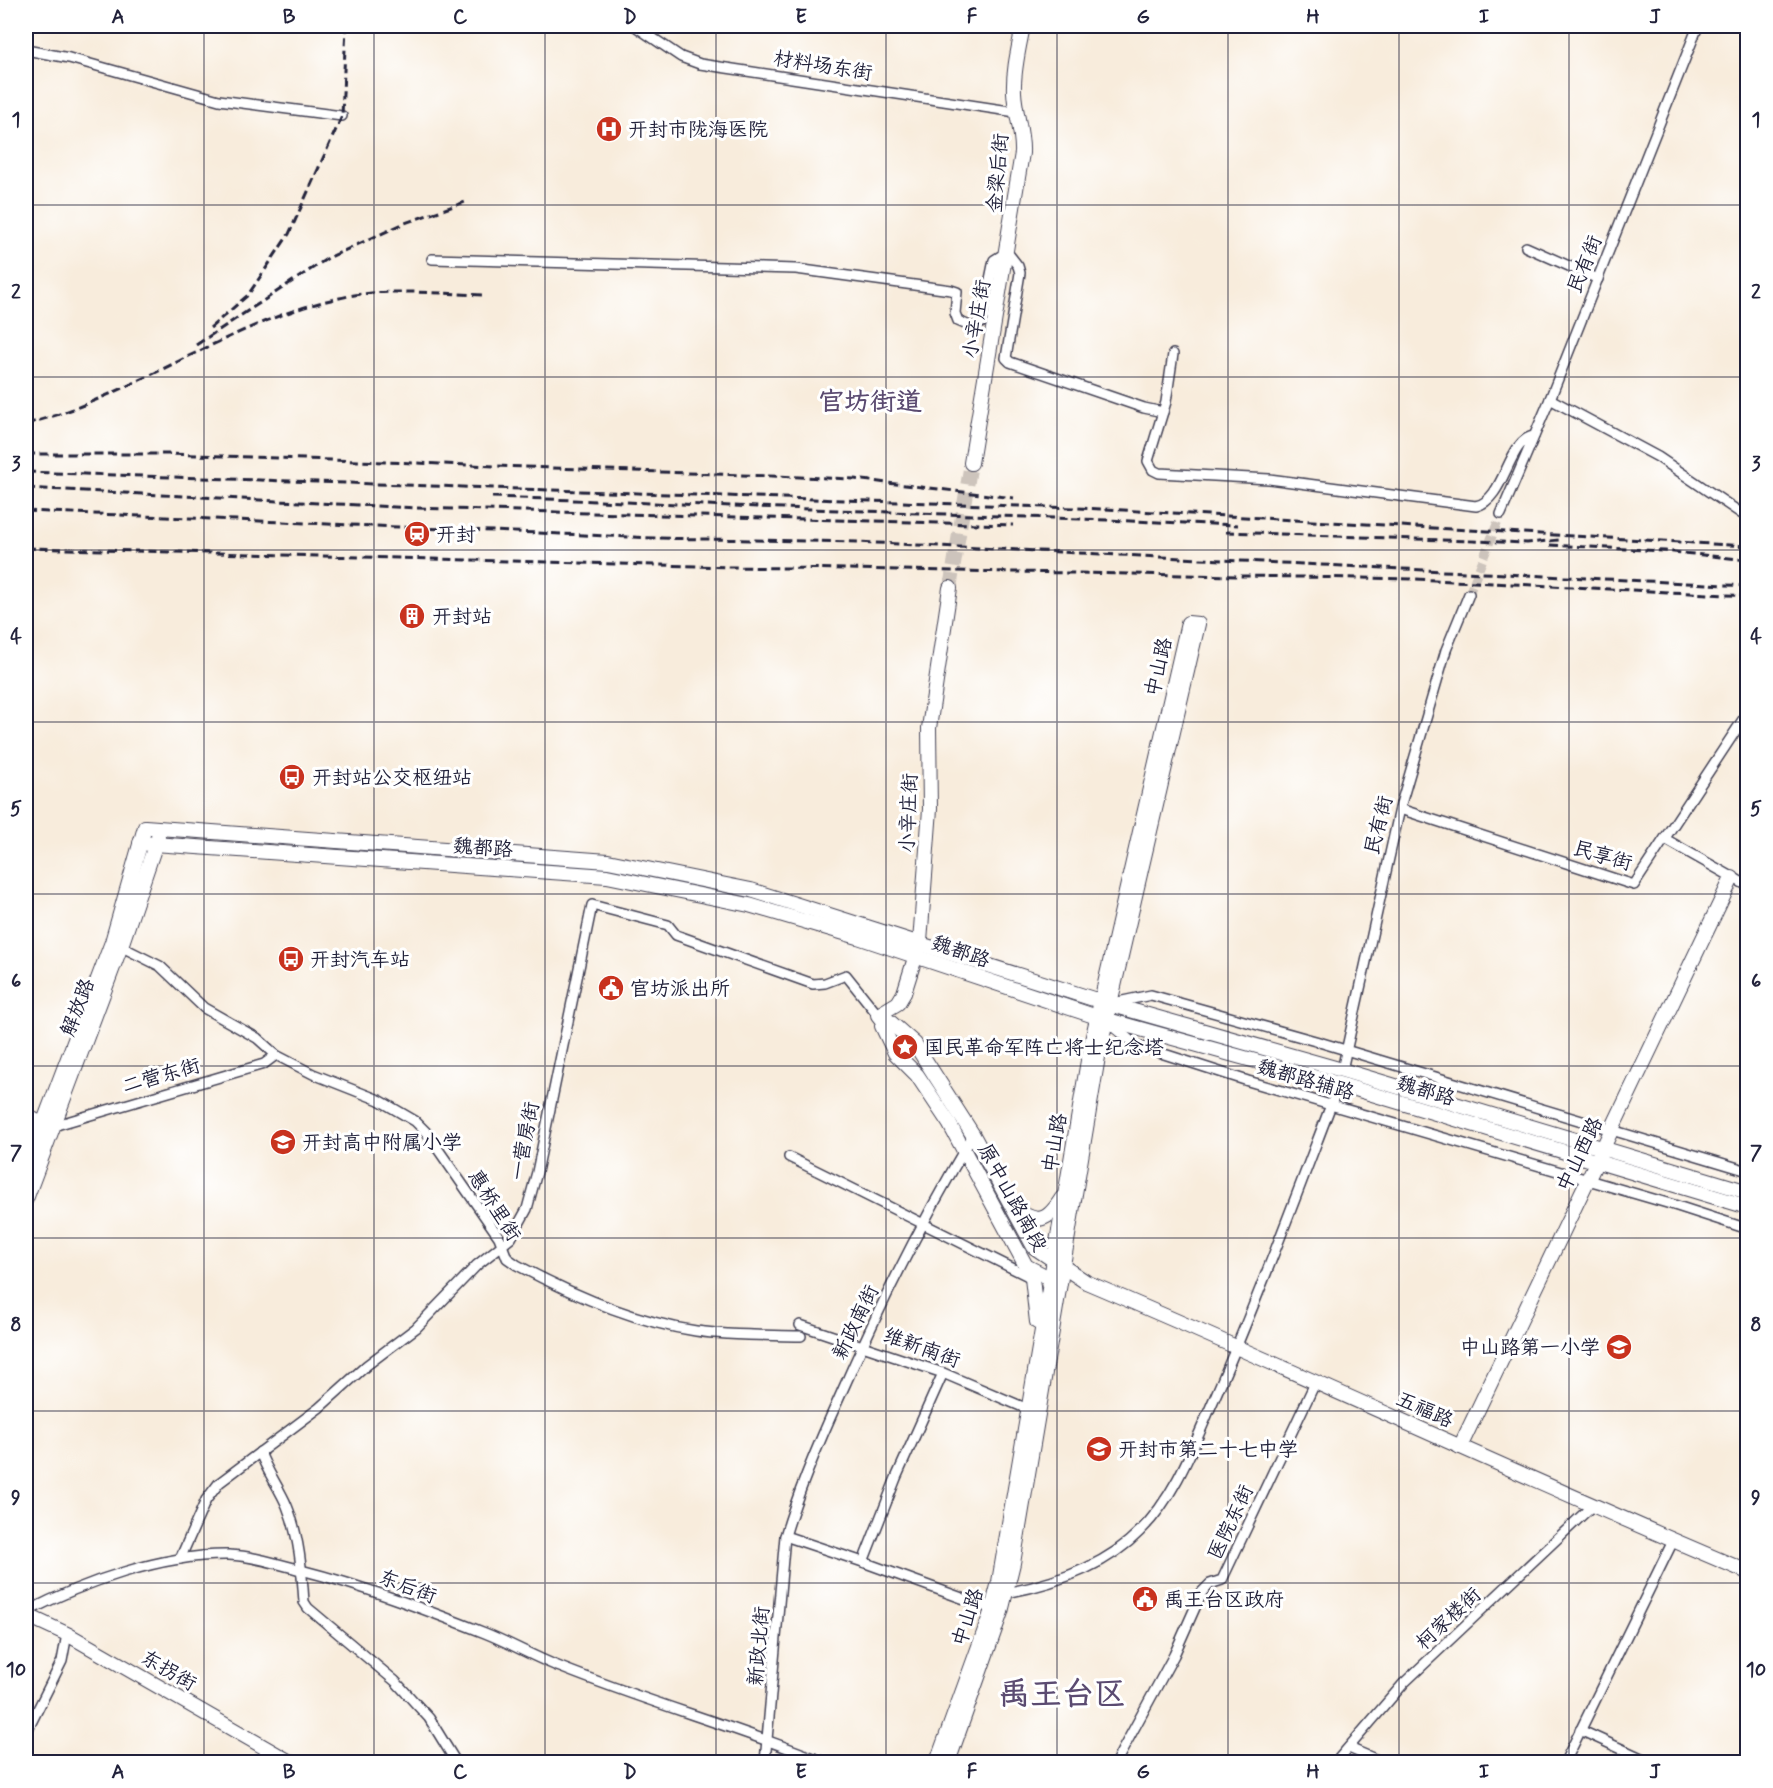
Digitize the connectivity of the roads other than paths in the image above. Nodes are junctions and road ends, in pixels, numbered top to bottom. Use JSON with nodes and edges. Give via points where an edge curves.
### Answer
{"nodes":[{"id":1,"x":635,"y":26,"type":"edge"},
{"id":2,"x":1023,"y":26,"type":"edge"},
{"id":3,"x":1698,"y":26,"type":"edge"},
{"id":4,"x":26,"y":50,"type":"edge"},
{"id":5,"x":1016,"y":112,"type":"junction"},
{"id":6,"x":342,"y":116,"type":"dead end"},
{"id":7,"x":1526,"y":247,"type":"dead end"},
{"id":8,"x":1007,"y":252,"type":"junction"},
{"id":9,"x":432,"y":259,"type":"dead end"},
{"id":10,"x":1598,"y":279,"type":"junction"},
{"id":11,"x":1173,"y":354,"type":"dead end"},
{"id":12,"x":1550,"y":399,"type":"junction"},
{"id":13,"x":1163,"y":412,"type":"junction"},
{"id":14,"x":1534,"y":436,"type":"junction"},
{"id":15,"x":971,"y":463,"type":"tunnel mouth"},
{"id":16,"x":1501,"y":514,"type":"tunnel mouth"},
{"id":17,"x":1748,"y":518,"type":"edge"},
{"id":18,"x":950,"y":588,"type":"tunnel mouth"},
{"id":19,"x":1469,"y":594,"type":"tunnel mouth"},
{"id":20,"x":1748,"y":712,"type":"edge"},
{"id":21,"x":1400,"y":809,"type":"junction"},
{"id":22,"x":145,"y":827,"type":"joint"},
{"id":23,"x":161,"y":828,"type":"junction"},
{"id":24,"x":1665,"y":839,"type":"junction"},
{"id":25,"x":140,"y":843,"type":"junction"},
{"id":26,"x":156,"y":844,"type":"junction"},
{"id":27,"x":1732,"y":878,"type":"junction"},
{"id":28,"x":1748,"y":886,"type":"edge"},
{"id":29,"x":116,"y":944,"type":"junction"},
{"id":30,"x":918,"y":949,"type":"junction"},
{"id":31,"x":1104,"y":1003,"type":"junction"},
{"id":32,"x":1101,"y":1018,"type":"junction"},
{"id":33,"x":881,"y":1019,"type":"junction"},
{"id":34,"x":1346,"y":1051,"type":"junction"},
{"id":35,"x":276,"y":1054,"type":"junction"},
{"id":36,"x":1340,"y":1077,"type":"junction"},
{"id":37,"x":1331,"y":1105,"type":"junction"},
{"id":38,"x":26,"y":1116,"type":"edge"},
{"id":39,"x":47,"y":1125,"type":"junction"},
{"id":40,"x":1611,"y":1130,"type":"junction"},
{"id":41,"x":973,"y":1135,"type":"junction"},
{"id":42,"x":1603,"y":1148,"type":"junction"},
{"id":43,"x":964,"y":1149,"type":"junction"},
{"id":44,"x":789,"y":1157,"type":"dead end"},
{"id":45,"x":1596,"y":1161,"type":"junction"},
{"id":46,"x":26,"y":1169,"type":"edge"},
{"id":47,"x":1748,"y":1171,"type":"edge"},
{"id":48,"x":1588,"y":1179,"type":"junction"},
{"id":49,"x":1748,"y":1192,"type":"edge"},
{"id":50,"x":1065,"y":1194,"type":"junction"},
{"id":51,"x":26,"y":1198,"type":"edge"},
{"id":52,"x":1748,"y":1206,"type":"edge"},
{"id":53,"x":1014,"y":1208,"type":"junction"},
{"id":54,"x":922,"y":1224,"type":"junction"},
{"id":55,"x":1748,"y":1229,"type":"edge"},
{"id":56,"x":503,"y":1246,"type":"junction"},
{"id":57,"x":1058,"y":1264,"type":"junction"},
{"id":58,"x":1029,"y":1272,"type":"junction"},
{"id":59,"x":1056,"y":1281,"type":"junction"},
{"id":60,"x":1086,"y":1282,"type":"junction"},
{"id":61,"x":800,"y":1325,"type":"dead end"},
{"id":62,"x":801,"y":1336,"type":"dead end"},
{"id":63,"x":863,"y":1345,"type":"junction"},
{"id":64,"x":1237,"y":1346,"type":"junction"},
{"id":65,"x":1038,"y":1359,"type":"junction"},
{"id":66,"x":943,"y":1373,"type":"junction"},
{"id":67,"x":1316,"y":1381,"type":"junction"},
{"id":68,"x":1030,"y":1410,"type":"junction"},
{"id":69,"x":1460,"y":1447,"type":"junction"},
{"id":70,"x":260,"y":1452,"type":"junction"},
{"id":71,"x":1592,"y":1506,"type":"junction"},
{"id":72,"x":785,"y":1534,"type":"junction"},
{"id":73,"x":1673,"y":1541,"type":"junction"},
{"id":74,"x":180,"y":1559,"type":"junction"},
{"id":75,"x":863,"y":1562,"type":"junction"},
{"id":76,"x":300,"y":1569,"type":"junction"},
{"id":77,"x":1748,"y":1572,"type":"edge"},
{"id":78,"x":1006,"y":1593,"type":"junction"},
{"id":79,"x":992,"y":1610,"type":"junction"},
{"id":80,"x":26,"y":1614,"type":"edge"},
{"id":81,"x":66,"y":1634,"type":"junction"},
{"id":82,"x":1581,"y":1730,"type":"junction"},
{"id":83,"x":26,"y":1733,"type":"edge"},
{"id":84,"x":768,"y":1740,"type":"junction"},
{"id":85,"x":1349,"y":1748,"type":"junction"},
{"id":86,"x":290,"y":1762,"type":"edge"},
{"id":87,"x":456,"y":1762,"type":"edge"},
{"id":88,"x":765,"y":1762,"type":"edge"},
{"id":89,"x":824,"y":1762,"type":"edge"},
{"id":90,"x":937,"y":1762,"type":"edge"},
{"id":91,"x":948,"y":1762,"type":"edge"},
{"id":92,"x":1116,"y":1762,"type":"edge"},
{"id":93,"x":1336,"y":1762,"type":"edge"},
{"id":94,"x":1382,"y":1762,"type":"edge"},
{"id":95,"x":1565,"y":1762,"type":"edge"},
{"id":96,"x":1650,"y":1762,"type":"edge"}],
"edges":[{"from":1,"to":5,"type":"street","name":"材料场东街","via":[[681,57],[700,64]]},
{"from":2,"to":5,"type":"main road","name":"金梁后街","via":[[1014,85]]},
{"from":3,"to":10,"type":"street","name":"民有街"},
{"from":4,"to":6,"type":"street","via":[[69,58],[219,100]]},
{"from":5,"to":8,"type":"main road","name":"金梁后街","via":[[1023,147]]},
{"from":7,"to":10,"type":"street"},
{"from":8,"to":9,"type":"street","via":[[994,260],[981,323],[972,327],[958,321],[957,292],[951,290],[796,269]]},
{"from":8,"to":13,"type":"street","via":[[1020,273],[1006,358]]},
{"from":8,"to":15,"type":"main road","name":"小辛庄街"},
{"from":10,"to":12,"type":"street","name":"民有街"},
{"from":11,"to":13,"type":"street"},
{"from":12,"to":14,"type":"street","name":"民有街"},
{"from":12,"to":17,"type":"street","via":[[1658,457]]},
{"from":13,"to":14,"type":"street","via":[[1148,461],[1159,472],[1269,479],[1476,506],[1490,498],[1523,441]]},
{"from":14,"to":16,"type":"street","name":"民有街"},
{"from":18,"to":30,"type":"main road","name":"小辛庄街","via":[[929,728],[930,809]]},
{"from":19,"to":21,"type":"street","name":"民有街","via":[[1440,671]]},
{"from":20,"to":24,"type":"street","name":"民享街"},
{"from":21,"to":24,"type":"street","name":"民享街","via":[[1634,885]]},
{"from":21,"to":34,"type":"street","name":"民有街"},
{"from":22,"to":23,"type":"main road","name":"魏都路"},
{"from":22,"to":25,"type":"main road","name":"解放路"},
{"from":23,"to":26,"type":"main road","name":"解放路"},
{"from":23,"to":30,"type":"main road","name":"魏都路","via":[[608,861],[751,890]]},
{"from":24,"to":27,"type":"street"},
{"from":25,"to":26,"type":"main road","name":"魏都路"},
{"from":25,"to":29,"type":"main road","name":"解放路"},
{"from":26,"to":29,"type":"main road","name":"解放路"},
{"from":26,"to":30,"type":"main road","name":"魏都路","via":[[607,876],[749,905]]},
{"from":27,"to":28,"type":"street"},
{"from":27,"to":40,"type":"main road","name":"中山西路"},
{"from":29,"to":35,"type":"street","name":"惠桥里街","via":[[160,966],[204,1008],[257,1038]]},
{"from":29,"to":39,"type":"main road","name":"解放路"},
{"from":30,"to":31,"type":"main road","name":"魏都路"},
{"from":30,"to":32,"type":"main road","name":"魏都路"},
{"from":30,"to":33,"type":"main road","name":"小辛庄街","via":[[904,993]]},
{"from":31,"to":31,"type":"main road","name":"中山路","via":[[1198,624],[1188,623]]},
{"from":31,"to":32,"type":"main road","name":"中山路"},
{"from":31,"to":34,"type":"street","name":"魏都路辅路","via":[[1151,995]]},
{"from":31,"to":36,"type":"main road","name":"魏都路"},
{"from":32,"to":36,"type":"main road","name":"魏都路"},
{"from":32,"to":37,"type":"street","name":"魏都路辅路","via":[[1136,1045]]},
{"from":32,"to":50,"type":"main road","name":"中山路"},
{"from":32,"to":57,"type":"main road","name":"中山路"},
{"from":33,"to":41,"type":"main road","name":"原中山路南段","via":[[899,1027],[915,1044]]},
{"from":33,"to":43,"type":"main road","name":"原中山路南段","via":[[895,1053],[917,1075]]},
{"from":33,"to":56,"type":"street","name":"一营房街","via":[[846,975],[813,984],[676,935],[668,925],[592,905],[537,1172],[522,1220]]},
{"from":34,"to":36,"type":"street","name":"民有街"},
{"from":34,"to":40,"type":"street","name":"魏都路辅路"},
{"from":35,"to":39,"type":"street","name":"二营东街","via":[[264,1064]]},
{"from":35,"to":56,"type":"street","name":"惠桥里街","via":[[313,1074],[379,1100],[414,1121],[426,1132]]},
{"from":36,"to":37,"type":"street","name":"民有街"},
{"from":36,"to":42,"type":"main road","name":"魏都路"},
{"from":36,"to":45,"type":"main road","name":"魏都路"},
{"from":37,"to":48,"type":"street","name":"魏都路辅路"},
{"from":37,"to":64,"type":"street","name":"民有街"},
{"from":38,"to":39,"type":"main road"},
{"from":39,"to":46,"type":"main road","name":"解放路"},
{"from":39,"to":51,"type":"main road","name":"解放路"},
{"from":40,"to":42,"type":"main road","name":"中山西路"},
{"from":40,"to":47,"type":"street","name":"魏都路辅路"},
{"from":41,"to":43,"type":"street","name":"新政南街"},
{"from":41,"to":53,"type":"main road","name":"原中山路南段"},
{"from":42,"to":45,"type":"main road","name":"中山西路"},
{"from":42,"to":49,"type":"main road","name":"魏都路"},
{"from":43,"to":54,"type":"street","name":"新政南街"},
{"from":43,"to":58,"type":"main road","name":"原中山路南段"},
{"from":44,"to":54,"type":"street"},
{"from":45,"to":48,"type":"main road","name":"中山西路"},
{"from":45,"to":52,"type":"main road","name":"魏都路"},
{"from":48,"to":55,"type":"street","name":"魏都路辅路"},
{"from":48,"to":69,"type":"main road","name":"中山西路"},
{"from":50,"to":53,"type":"main road","via":[[1047,1217],[1031,1219]]},
{"from":50,"to":57,"type":"main road","name":"中山路"},
{"from":53,"to":57,"type":"main road","name":"原中山路南段","via":[[1034,1247]]},
{"from":54,"to":58,"type":"street"},
{"from":54,"to":63,"type":"street","name":"新政南街"},
{"from":56,"to":62,"type":"street","name":"惠桥里街","via":[[507,1258],[534,1275],[663,1324],[697,1331]]},
{"from":56,"to":70,"type":"street","name":"一营房街","via":[[477,1266],[416,1328]]},
{"from":57,"to":59,"type":"main road","name":"中山路"},
{"from":57,"to":60,"type":"main road","name":"原中山路南段"},
{"from":58,"to":59,"type":"main road","name":"原中山路南段"},
{"from":58,"to":65,"type":"main road","via":[[1037,1305]]},
{"from":59,"to":60,"type":"main road"},
{"from":59,"to":65,"type":"main road","name":"中山路"},
{"from":59,"to":78,"type":"main road","name":"中山路"},
{"from":60,"to":64,"type":"main road","name":"五福路"},
{"from":61,"to":63,"type":"street","name":"维新南街"},
{"from":63,"to":66,"type":"street","name":"维新南街"},
{"from":63,"to":72,"type":"street","name":"新政南街"},
{"from":64,"to":67,"type":"main road","name":"五福路"},
{"from":64,"to":78,"type":"street","name":"民有街","via":[[1179,1475],[1163,1504],[1141,1531],[1103,1559],[1034,1588]]},
{"from":65,"to":68,"type":"main road","name":"中山路"},
{"from":66,"to":68,"type":"street","name":"维新南街"},
{"from":66,"to":75,"type":"street"},
{"from":67,"to":69,"type":"main road","name":"五福路"},
{"from":67,"to":92,"type":"street","name":"医院东街","via":[[1222,1580],[1202,1592],[1174,1655]]},
{"from":68,"to":79,"type":"main road","name":"中山路"},
{"from":69,"to":71,"type":"main road","name":"五福路"},
{"from":70,"to":74,"type":"street","name":"一营房街","via":[[214,1488]]},
{"from":70,"to":76,"type":"street","via":[[286,1505]]},
{"from":71,"to":73,"type":"main road","name":"五福路"},
{"from":71,"to":85,"type":"street","name":"柯家楼街","via":[[1404,1683]]},
{"from":72,"to":75,"type":"street"},
{"from":72,"to":84,"type":"street","name":"新政北街"},
{"from":73,"to":77,"type":"main road","name":"五福路"},
{"from":73,"to":82,"type":"street"},
{"from":74,"to":76,"type":"street","name":"东后街","via":[[232,1555]]},
{"from":74,"to":80,"type":"street","name":"东后街","via":[[100,1580]]},
{"from":75,"to":79,"type":"street"},
{"from":76,"to":84,"type":"street","name":"东后街","via":[[395,1598],[590,1679]]},
{"from":76,"to":87,"type":"street","via":[[308,1608],[395,1681],[429,1718]]},
{"from":78,"to":91,"type":"main road","name":"中山路"},
{"from":79,"to":90,"type":"main road","name":"中山路"},
{"from":80,"to":81,"type":"main road","name":"东拐街"},
{"from":81,"to":83,"type":"street","via":[[62,1661]]},
{"from":81,"to":86,"type":"main road","name":"东拐街"},
{"from":82,"to":95,"type":"street"},
{"from":82,"to":96,"type":"street"},
{"from":84,"to":88,"type":"street","name":"新政北街"},
{"from":84,"to":89,"type":"street","name":"东后街"},
{"from":85,"to":93,"type":"street","name":"柯家楼街"},
{"from":85,"to":94,"type":"street"}]}
